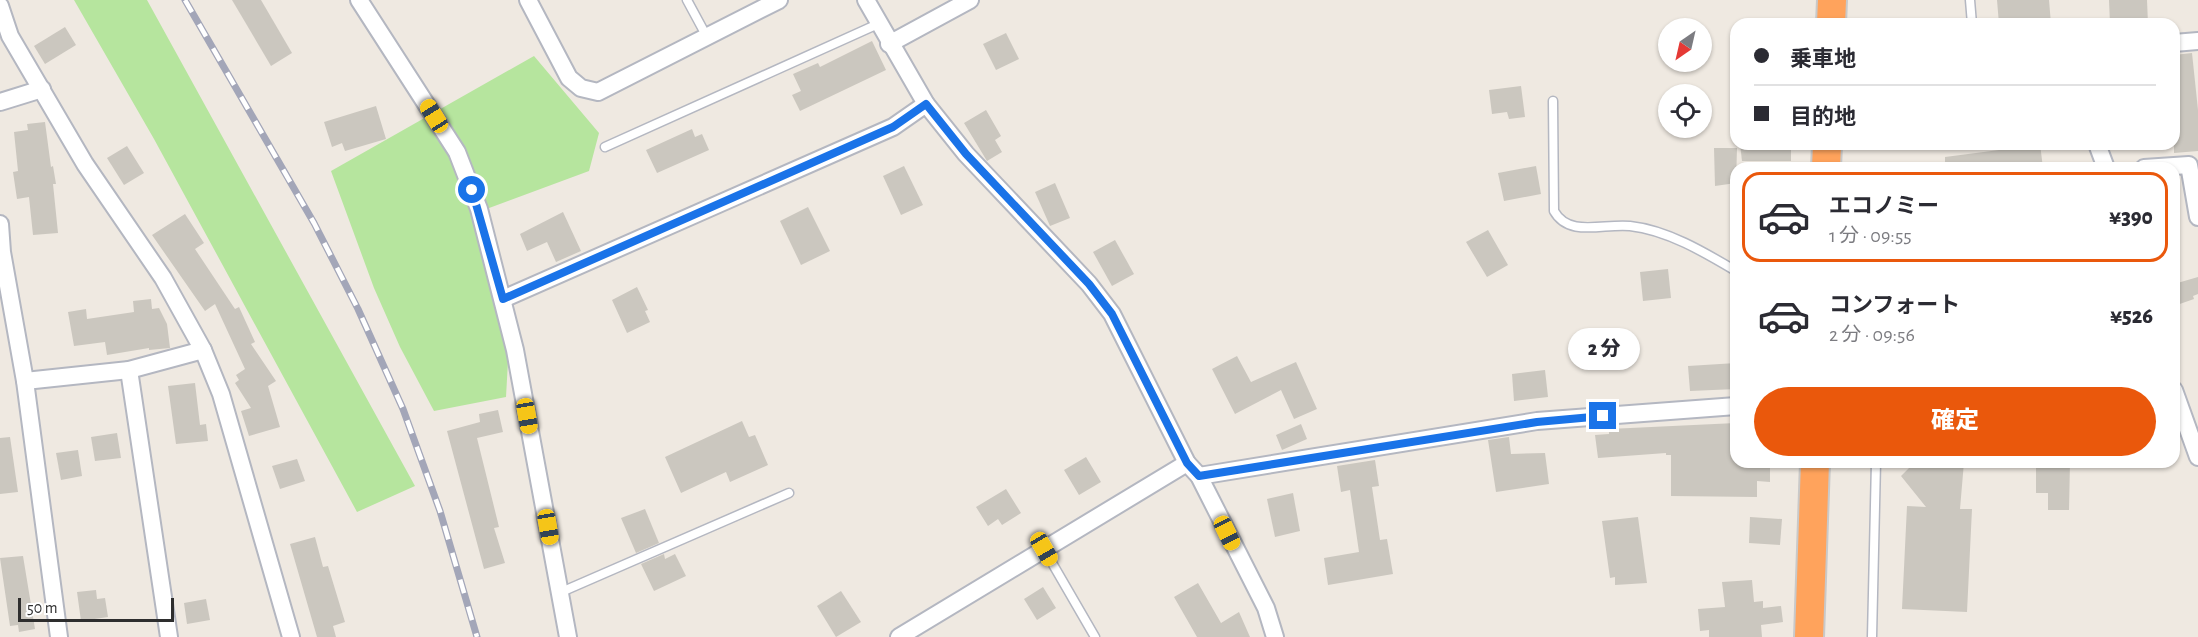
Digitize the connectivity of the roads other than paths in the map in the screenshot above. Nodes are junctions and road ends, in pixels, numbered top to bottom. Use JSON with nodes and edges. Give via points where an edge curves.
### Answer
{"nodes":[{"id":1,"x":358,"y":0,"type":"edge"},
{"id":2,"x":528,"y":0,"type":"edge"},
{"id":3,"x":687,"y":0,"type":"edge"},
{"id":4,"x":780,"y":0,"type":"edge"},
{"id":5,"x":866,"y":0,"type":"edge"},
{"id":6,"x":970,"y":0,"type":"edge"},
{"id":7,"x":1832,"y":0,"type":"edge"},
{"id":8,"x":1970,"y":0,"type":"edge"},
{"id":9,"x":0,"y":6,"type":"edge"},
{"id":10,"x":1832,"y":18,"type":"edge"},
{"id":11,"x":1972,"y":18,"type":"edge"},
{"id":12,"x":878,"y":24,"type":"junction"},
{"id":13,"x":707,"y":37,"type":"junction"},
{"id":14,"x":2198,"y":41,"type":"edge"},
{"id":15,"x":2180,"y":42,"type":"edge"},
{"id":16,"x":889,"y":44,"type":"junction"},
{"id":17,"x":42,"y":89,"type":"junction"},
{"id":18,"x":1553,"y":101,"type":"dead end"},
{"id":19,"x":0,"y":102,"type":"edge"},
{"id":20,"x":926,"y":104,"type":"junction"},
{"id":21,"x":605,"y":147,"type":"dead end"},
{"id":22,"x":2180,"y":166,"type":"edge"},
{"id":23,"x":2198,"y":217,"type":"edge"},
{"id":24,"x":0,"y":224,"type":"edge"},
{"id":25,"x":1,"y":253,"type":"edge"},
{"id":26,"x":1730,"y":268,"type":"edge"},
{"id":27,"x":503,"y":299,"type":"junction"},
{"id":28,"x":203,"y":350,"type":"junction"},
{"id":29,"x":129,"y":370,"type":"junction"},
{"id":30,"x":25,"y":381,"type":"junction"},
{"id":31,"x":1730,"y":406,"type":"edge"},
{"id":32,"x":2180,"y":407,"type":"edge"},
{"id":33,"x":2198,"y":457,"type":"edge"},
{"id":34,"x":1187,"y":463,"type":"junction"},
{"id":35,"x":1815,"y":468,"type":"edge"},
{"id":36,"x":1875,"y":468,"type":"edge"},
{"id":37,"x":1199,"y":476,"type":"junction"},
{"id":38,"x":789,"y":493,"type":"dead end"},
{"id":39,"x":1044,"y":549,"type":"junction"},
{"id":40,"x":560,"y":593,"type":"junction"},
{"id":41,"x":59,"y":637,"type":"edge"},
{"id":42,"x":169,"y":637,"type":"edge"},
{"id":43,"x":291,"y":637,"type":"edge"},
{"id":44,"x":568,"y":637,"type":"edge"},
{"id":45,"x":899,"y":637,"type":"edge"},
{"id":46,"x":1095,"y":637,"type":"edge"},
{"id":47,"x":1275,"y":637,"type":"edge"},
{"id":48,"x":1809,"y":637,"type":"edge"},
{"id":49,"x":1872,"y":637,"type":"edge"}],
"edges":[{"from":1,"to":27,"type":"street","via":[[457,152],[479,209]]},
{"from":2,"to":13,"type":"street","via":[[569,78],[581,88],[598,93]]},
{"from":3,"to":13,"type":"lane"},
{"from":4,"to":13,"type":"street"},
{"from":5,"to":12,"type":"street"},
{"from":6,"to":16,"type":"street"},
{"from":7,"to":10,"type":"highway"},
{"from":8,"to":11,"type":"lane"},
{"from":9,"to":17,"type":"street","via":[[10,36]]},
{"from":12,"to":16,"type":"street"},
{"from":12,"to":21,"type":"lane"},
{"from":14,"to":15,"type":"street"},
{"from":16,"to":20,"type":"street"},
{"from":17,"to":19,"type":"street"},
{"from":17,"to":28,"type":"street","via":[[85,164],[163,278]]},
{"from":18,"to":26,"type":"lane","via":[[1554,211],[1560,222],[1571,227],[1631,226],[1704,253]]},
{"from":20,"to":27,"type":"street","via":[[893,127]]},
{"from":20,"to":34,"type":"street","via":[[966,154],[1089,284],[1112,314]]},
{"from":22,"to":23,"type":"street","via":[[2189,165]]},
{"from":24,"to":25,"type":"street"},
{"from":25,"to":30,"type":"street"},
{"from":27,"to":40,"type":"street"},
{"from":28,"to":29,"type":"street"},
{"from":28,"to":43,"type":"street","via":[[221,394]]},
{"from":29,"to":30,"type":"street"},
{"from":29,"to":42,"type":"street"},
{"from":30,"to":41,"type":"street"},
{"from":31,"to":37,"type":"street","via":[[1537,422]]},
{"from":32,"to":33,"type":"street"},
{"from":34,"to":37,"type":"street"},
{"from":34,"to":39,"type":"street"},
{"from":35,"to":48,"type":"highway"},
{"from":36,"to":49,"type":"lane"},
{"from":37,"to":47,"type":"street","via":[[1266,608]]},
{"from":38,"to":40,"type":"lane"},
{"from":39,"to":45,"type":"street"},
{"from":39,"to":46,"type":"lane"},
{"from":40,"to":44,"type":"street"}]}
